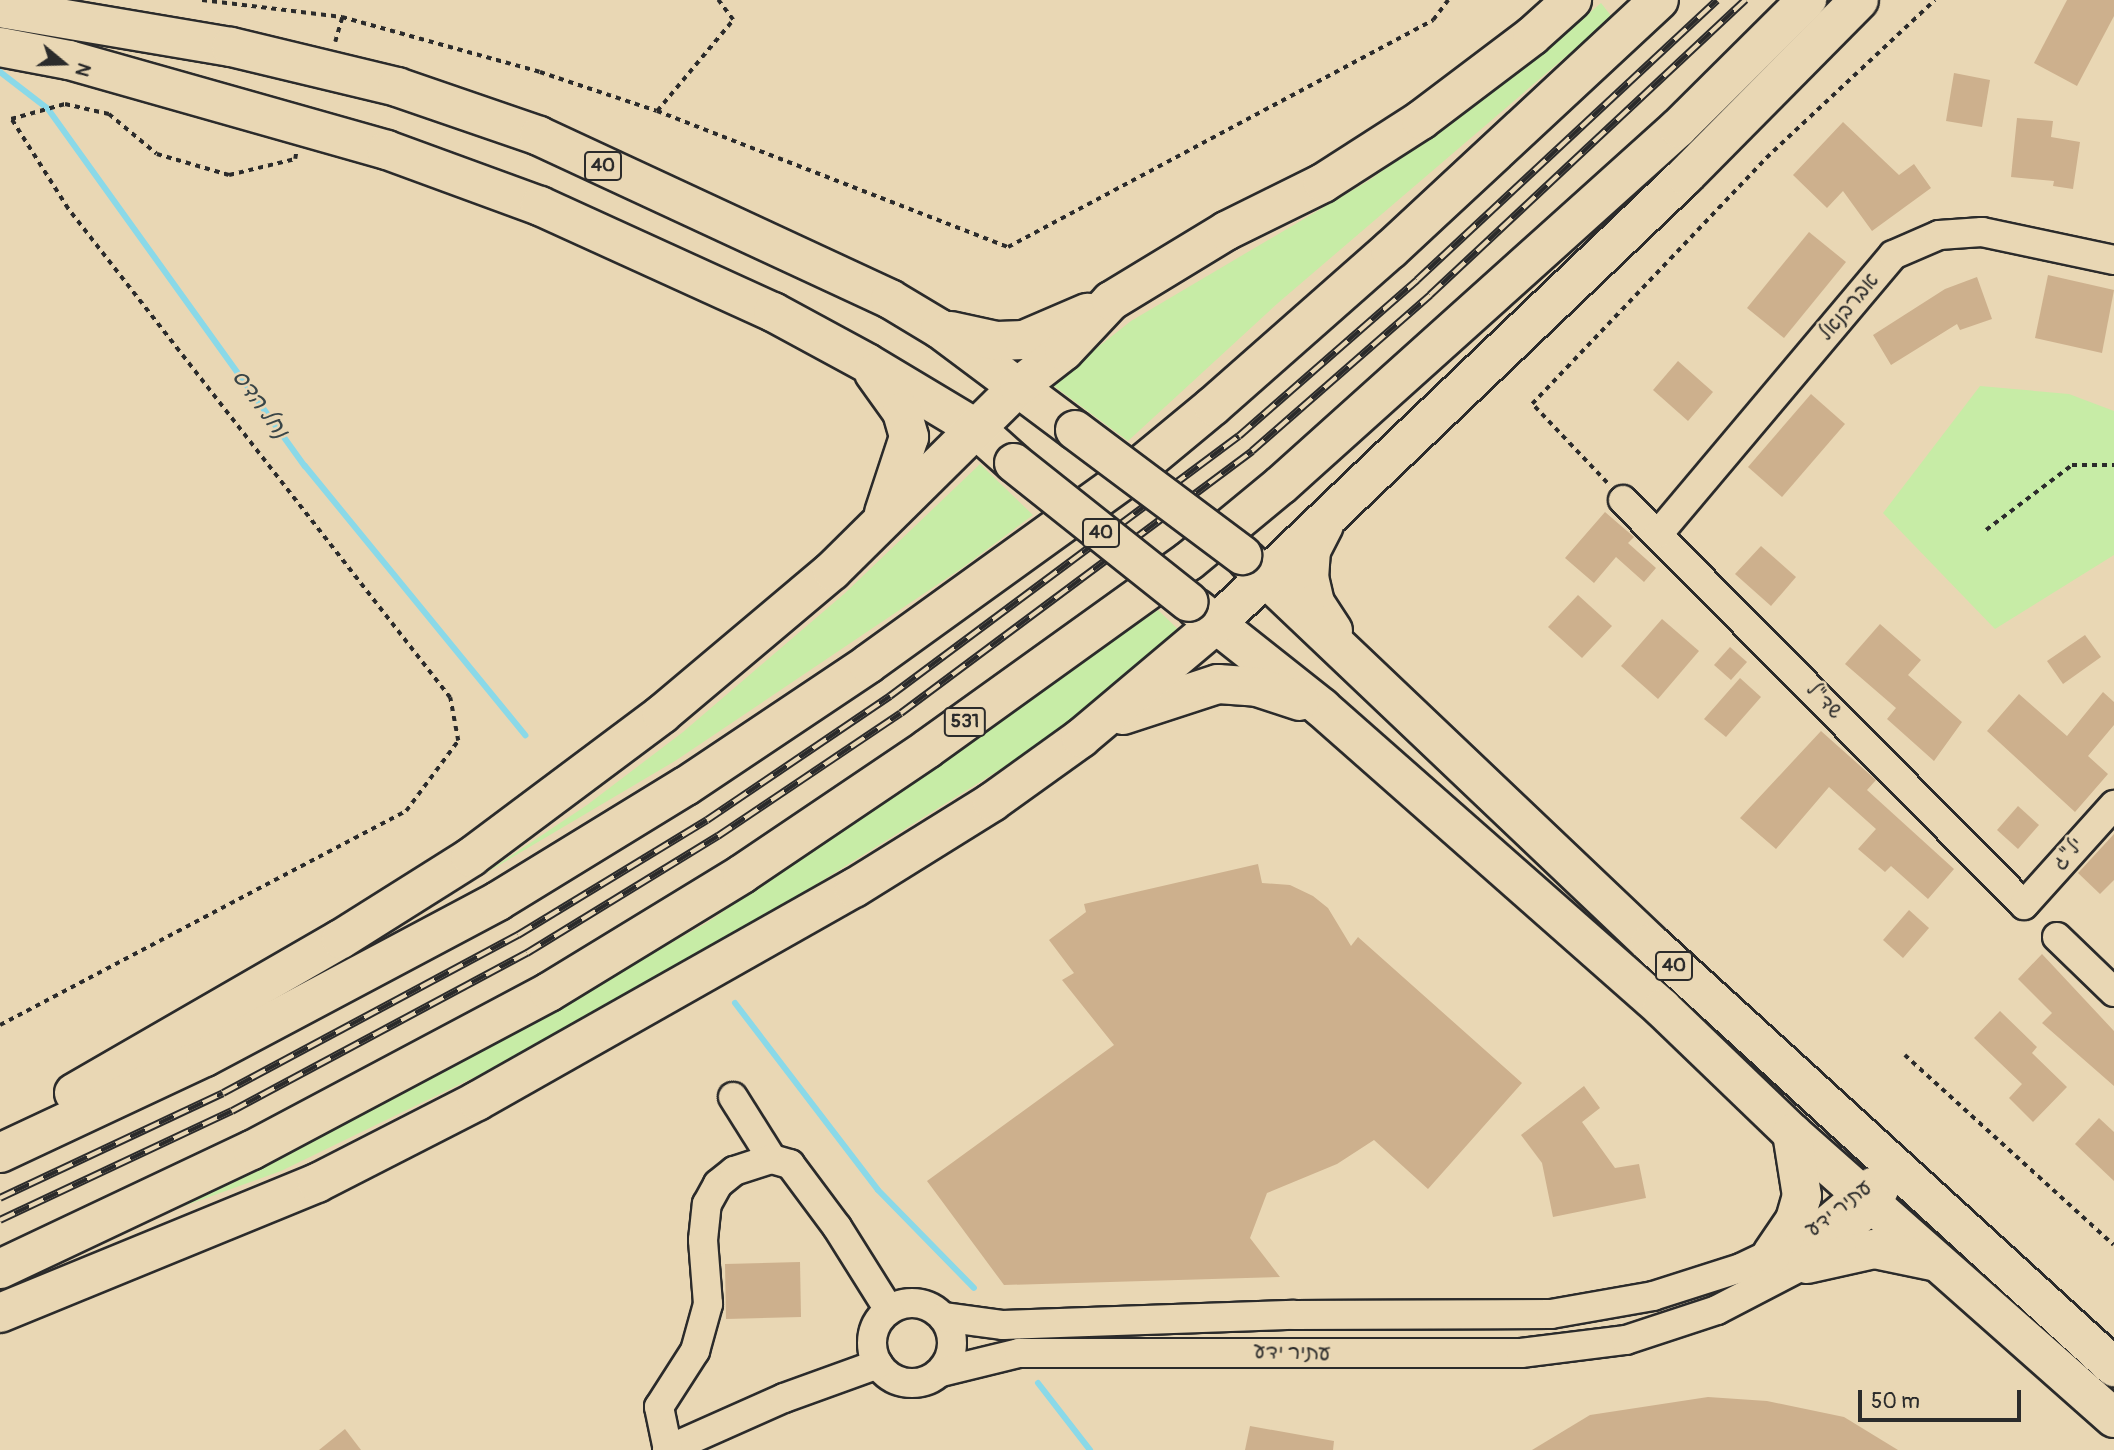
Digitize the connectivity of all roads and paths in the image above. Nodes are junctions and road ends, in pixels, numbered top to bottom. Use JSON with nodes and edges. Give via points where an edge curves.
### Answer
{"nodes":[{"id":1,"x":202,"y":0,"type":"edge"},
{"id":2,"x":718,"y":0,"type":"edge"},
{"id":3,"x":1448,"y":0,"type":"edge"},
{"id":4,"x":1572,"y":0,"type":"edge"},
{"id":5,"x":1659,"y":0,"type":"edge"},
{"id":6,"x":1807,"y":0,"type":"edge"},
{"id":7,"x":1859,"y":0,"type":"edge"},
{"id":8,"x":1936,"y":0,"type":"edge"},
{"id":9,"x":0,"y":8,"type":"edge"},
{"id":10,"x":342,"y":17,"type":"junction"},
{"id":11,"x":335,"y":44,"type":"dead end"},
{"id":12,"x":0,"y":47,"type":"edge"},
{"id":13,"x":657,"y":111,"type":"junction"},
{"id":14,"x":298,"y":150,"type":"dead end"},
{"id":15,"x":2114,"y":260,"type":"edge"},
{"id":16,"x":1111,"y":302,"type":"junction"},
{"id":17,"x":940,"y":329,"type":"junction"},
{"id":18,"x":867,"y":363,"type":"junction"},
{"id":19,"x":1019,"y":386,"type":"junction"},
{"id":20,"x":975,"y":428,"type":"junction"},
{"id":21,"x":2114,"y":465,"type":"edge"},
{"id":22,"x":1623,"y":500,"type":"joint"},
{"id":23,"x":1326,"y":520,"type":"junction"},
{"id":24,"x":880,"y":523,"type":"junction"},
{"id":25,"x":1986,"y":530,"type":"dead end"},
{"id":26,"x":1658,"y":533,"type":"junction"},
{"id":27,"x":1253,"y":566,"type":"junction"},
{"id":28,"x":1202,"y":613,"type":"junction"},
{"id":29,"x":1322,"y":708,"type":"junction"},
{"id":30,"x":1421,"y":729,"type":"junction"},
{"id":31,"x":1081,"y":738,"type":"junction"},
{"id":32,"x":2114,"y":805,"type":"edge"},
{"id":33,"x":2024,"y":905,"type":"joint"},
{"id":34,"x":2057,"y":937,"type":"dead end"},
{"id":35,"x":2114,"y":992,"type":"edge"},
{"id":36,"x":0,"y":1025,"type":"edge"},
{"id":37,"x":1905,"y":1055,"type":"dead end"},
{"id":38,"x":733,"y":1097,"type":"dead end"},
{"id":39,"x":1792,"y":1133,"type":"junction"},
{"id":40,"x":0,"y":1134,"type":"edge"},
{"id":41,"x":0,"y":1153,"type":"edge"},
{"id":42,"x":772,"y":1159,"type":"junction"},
{"id":43,"x":1895,"y":1168,"type":"junction"},
{"id":44,"x":1868,"y":1197,"type":"junction"},
{"id":45,"x":2114,"y":1245,"type":"edge"},
{"id":46,"x":1789,"y":1259,"type":"junction"},
{"id":47,"x":1943,"y":1264,"type":"junction"},
{"id":48,"x":0,"y":1269,"type":"edge"},
{"id":49,"x":889,"y":1310,"type":"junction"},
{"id":50,"x":0,"y":1313,"type":"edge"},
{"id":51,"x":943,"y":1317,"type":"junction"},
{"id":52,"x":878,"y":1364,"type":"junction"},
{"id":53,"x":2114,"y":1367,"type":"edge"},
{"id":54,"x":941,"y":1372,"type":"junction"},
{"id":55,"x":2114,"y":1418,"type":"edge"},
{"id":56,"x":667,"y":1450,"type":"edge"}],
"edges":[{"from":1,"to":10,"type":"path"},
{"from":2,"to":13,"type":"path","via":[[733,20]]},
{"from":3,"to":13,"type":"path","via":[[1433,20],[1008,247]]},
{"from":4,"to":16,"type":"highway","via":[[1421,120],[1323,183],[1226,231]]},
{"from":5,"to":41,"type":"highway","via":[[1390,250],[1213,406],[1126,478],[868,664],[686,786],[498,901],[205,1057]]},
{"from":6,"to":48,"type":"highway","number":"531","via":[[1678,128],[1281,485],[1189,561],[927,750],[742,874],[549,992],[252,1150]]},
{"from":7,"to":23,"type":"highway","via":[[1685,176]]},
{"from":8,"to":22,"type":"path","via":[[1766,158],[1532,404]]},
{"from":9,"to":17,"type":"highway","number":"40","via":[[230,47],[397,87],[539,136],[890,299]]},
{"from":10,"to":11,"type":"path"},
{"from":10,"to":13,"type":"path","via":[[540,72]]},
{"from":12,"to":18,"type":"highway","number":"40","via":[[69,60],[387,150],[540,206],[773,312]]},
{"from":14,"to":36,"type":"path","via":[[295,159],[229,175],[157,154],[109,114],[65,104],[11,119],[68,209],[450,698],[458,741],[406,811]]},
{"from":15,"to":26,"type":"street","name":"אברבנאל","via":[[1982,232],[1939,235],[1893,255]]},
{"from":16,"to":17,"type":"highway","via":[[1024,340],[996,341]]},
{"from":16,"to":19,"type":"highway","via":[[1064,351]]},
{"from":17,"to":19,"type":"highway","number":"40"},
{"from":18,"to":20,"type":"highway","number":"40"},
{"from":18,"to":24,"type":"highway","via":[[902,412],[908,437]]},
{"from":19,"to":20,"type":"highway"},
{"from":19,"to":27,"type":"highway","number":"40","bridge":true},
{"from":20,"to":24,"type":"highway"},
{"from":20,"to":28,"type":"highway","number":"40","bridge":true},
{"from":21,"to":25,"type":"path","via":[[2072,465]]},
{"from":22,"to":26,"type":"street","name":"שד\"ל"},
{"from":23,"to":27,"type":"highway"},
{"from":23,"to":30,"type":"highway","via":[[1311,550],[1309,578],[1315,603],[1332,629]]},
{"from":24,"to":40,"type":"highway","via":[[734,655],[471,857],[341,939]]},
{"from":26,"to":33,"type":"street","name":"שד\"ל"},
{"from":27,"to":28,"type":"highway"},
{"from":27,"to":30,"type":"highway","number":"40"},
{"from":28,"to":29,"type":"highway","number":"40"},
{"from":28,"to":31,"type":"highway"},
{"from":29,"to":31,"type":"highway","via":[[1257,687],[1218,684],[1153,702]]},
{"from":29,"to":39,"type":"highway","number":"40","via":[[1662,1008]]},
{"from":30,"to":43,"type":"highway","number":"40"},
{"from":31,"to":50,"type":"highway","via":[[992,802],[854,888],[477,1101],[317,1183]]},
{"from":32,"to":33,"type":"street","name":"יל\"ג"},
{"from":34,"to":35,"type":"street"},
{"from":37,"to":45,"type":"path"},
{"from":38,"to":42,"type":"street"},
{"from":39,"to":44,"type":"highway","number":"40"},
{"from":39,"to":46,"type":"highway","via":[[1802,1196]]},
{"from":42,"to":49,"type":"street","via":[[790,1164],[837,1227]]},
{"from":42,"to":56,"type":"street","via":[[734,1171],[718,1184],[707,1204],[703,1240],[708,1304],[695,1351],[659,1407]]},
{"from":43,"to":44,"type":"street","name":"עתיר ידע"},
{"from":43,"to":53,"type":"highway","number":"40"},
{"from":44,"to":46,"type":"street","name":"עתיר ידע","via":[[1805,1237]]},
{"from":44,"to":47,"type":"highway","number":"40"},
{"from":46,"to":47,"type":"highway","via":[[1874,1249],[1914,1253]]},
{"from":46,"to":51,"type":"street","name":"עתיר ידע","via":[[1653,1296],[1551,1314],[1294,1315],[1003,1325]]},
{"from":46,"to":54,"type":"street","name":"עתיר ידע","via":[[1680,1324],[1626,1340],[1554,1351],[1018,1353]]},
{"from":47,"to":55,"type":"highway","number":"40"},
{"from":49,"to":51,"type":"street","via":[[911,1302]]},
{"from":49,"to":52,"type":"street","via":[[874,1329],[873,1353]]},
{"from":51,"to":54,"type":"street","via":[[953,1339]]},
{"from":52,"to":54,"type":"street","via":[[886,1374],[908,1383]]},
{"from":52,"to":56,"type":"street","via":[[784,1398]]}]}
